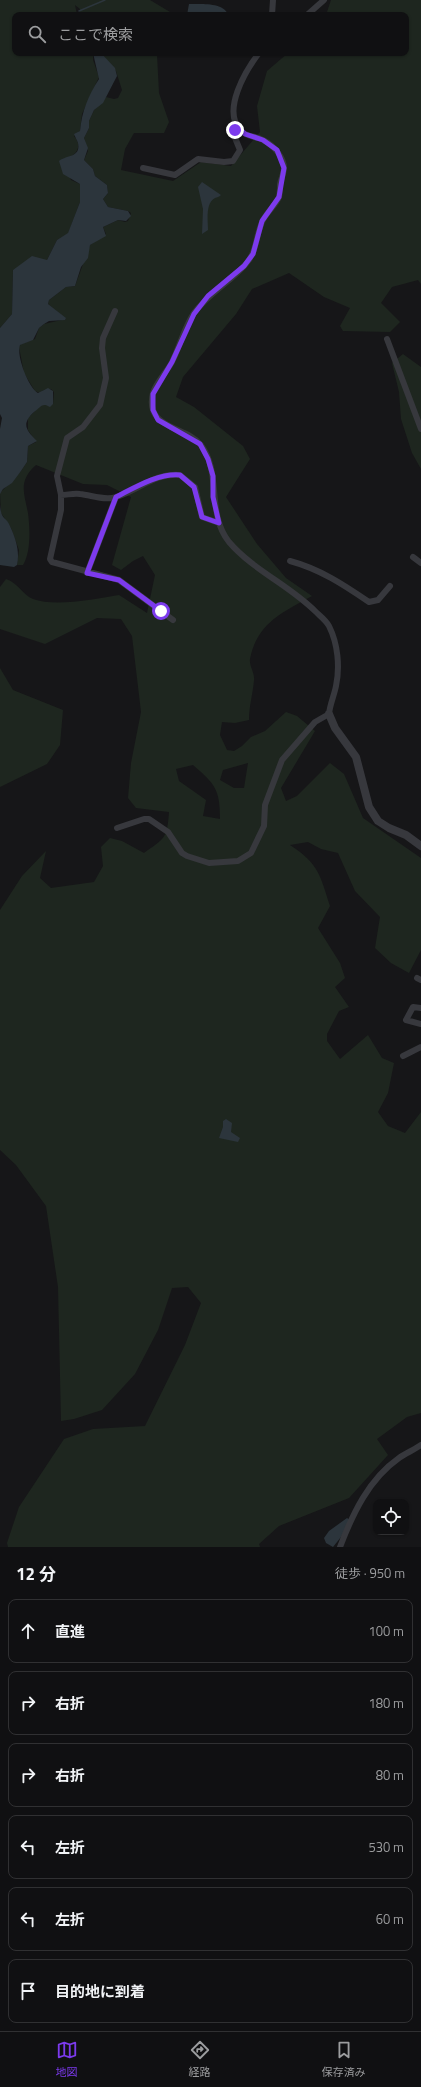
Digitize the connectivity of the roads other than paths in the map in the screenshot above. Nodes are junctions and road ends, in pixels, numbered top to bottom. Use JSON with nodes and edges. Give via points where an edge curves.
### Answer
{"nodes":[{"id":1,"x":273,"y":0,"type":"edge"},
{"id":2,"x":324,"y":0,"type":"edge"},
{"id":3,"x":272,"y":12,"type":"edge"},
{"id":4,"x":311,"y":12,"type":"edge"},
{"id":5,"x":257,"y":56,"type":"edge"},
{"id":6,"x":237,"y":126,"type":"junction"},
{"id":7,"x":143,"y":168,"type":"dead end"},
{"id":8,"x":115,"y":311,"type":"dead end"},
{"id":9,"x":387,"y":339,"type":"dead end"},
{"id":10,"x":421,"y":429,"type":"edge"},
{"id":11,"x":61,"y":495,"type":"junction"},
{"id":12,"x":116,"y":497,"type":"junction"},
{"id":13,"x":219,"y":523,"type":"junction"},
{"id":14,"x":413,"y":557,"type":"dead end"},
{"id":15,"x":290,"y":561,"type":"dead end"},
{"id":16,"x":421,"y":563,"type":"edge"},
{"id":17,"x":87,"y":573,"type":"junction"},
{"id":18,"x":390,"y":586,"type":"dead end"},
{"id":19,"x":173,"y":620,"type":"dead end"},
{"id":20,"x":329,"y":714,"type":"junction"},
{"id":21,"x":117,"y":828,"type":"dead end"},
{"id":22,"x":421,"y":846,"type":"edge"},
{"id":23,"x":421,"y":1008,"type":"edge"},
{"id":24,"x":421,"y":1024,"type":"edge"},
{"id":25,"x":421,"y":1047,"type":"edge"},
{"id":26,"x":403,"y":1056,"type":"dead end"},
{"id":27,"x":421,"y":1445,"type":"edge"},
{"id":28,"x":340,"y":1547,"type":"edge"}],
"edges":[{"from":1,"to":3,"type":"street"},
{"from":2,"to":4,"type":"street"},
{"from":5,"to":6,"type":"street","via":[[243,79],[235,100],[234,118]]},
{"from":6,"to":7,"type":"street","via":[[233,133],[240,150],[233,161],[198,159],[175,175]]},
{"from":6,"to":13,"type":"street","via":[[245,134],[263,140],[277,150],[284,168],[279,197],[262,221],[253,254],[244,266],[208,296],[194,314],[172,362],[153,394],[153,410],[158,420],[200,444],[208,459],[213,476],[213,497]]},
{"from":8,"to":11,"type":"street","via":[[103,338],[105,390],[92,418],[68,438],[57,476]]},
{"from":9,"to":10,"type":"street"},
{"from":11,"to":12,"type":"street"},
{"from":11,"to":17,"type":"street","via":[[60,517],[50,559],[52,562]]},
{"from":12,"to":13,"type":"street","via":[[141,484],[180,475],[194,487],[202,517]]},
{"from":12,"to":17,"type":"street"},
{"from":13,"to":20,"type":"street","via":[[228,540],[248,560],[303,599],[328,624],[334,638],[338,661],[336,686]]},
{"from":14,"to":16,"type":"street"},
{"from":15,"to":18,"type":"street","via":[[306,565],[334,578],[369,602],[378,600]]},
{"from":17,"to":19,"type":"street","via":[[119,580]]},
{"from":20,"to":21,"type":"street","via":[[315,722],[282,760],[265,805],[264,826],[251,853],[238,862],[209,863],[187,856],[182,853],[168,832],[149,819],[144,818]]},
{"from":20,"to":22,"type":"street","via":[[335,728],[356,757],[369,807],[378,821]]},
{"from":23,"to":24,"type":"street","via":[[413,1007],[406,1020]]},
{"from":25,"to":26,"type":"street"},
{"from":27,"to":28,"type":"street","via":[[399,1458],[371,1485],[364,1494]]}]}
